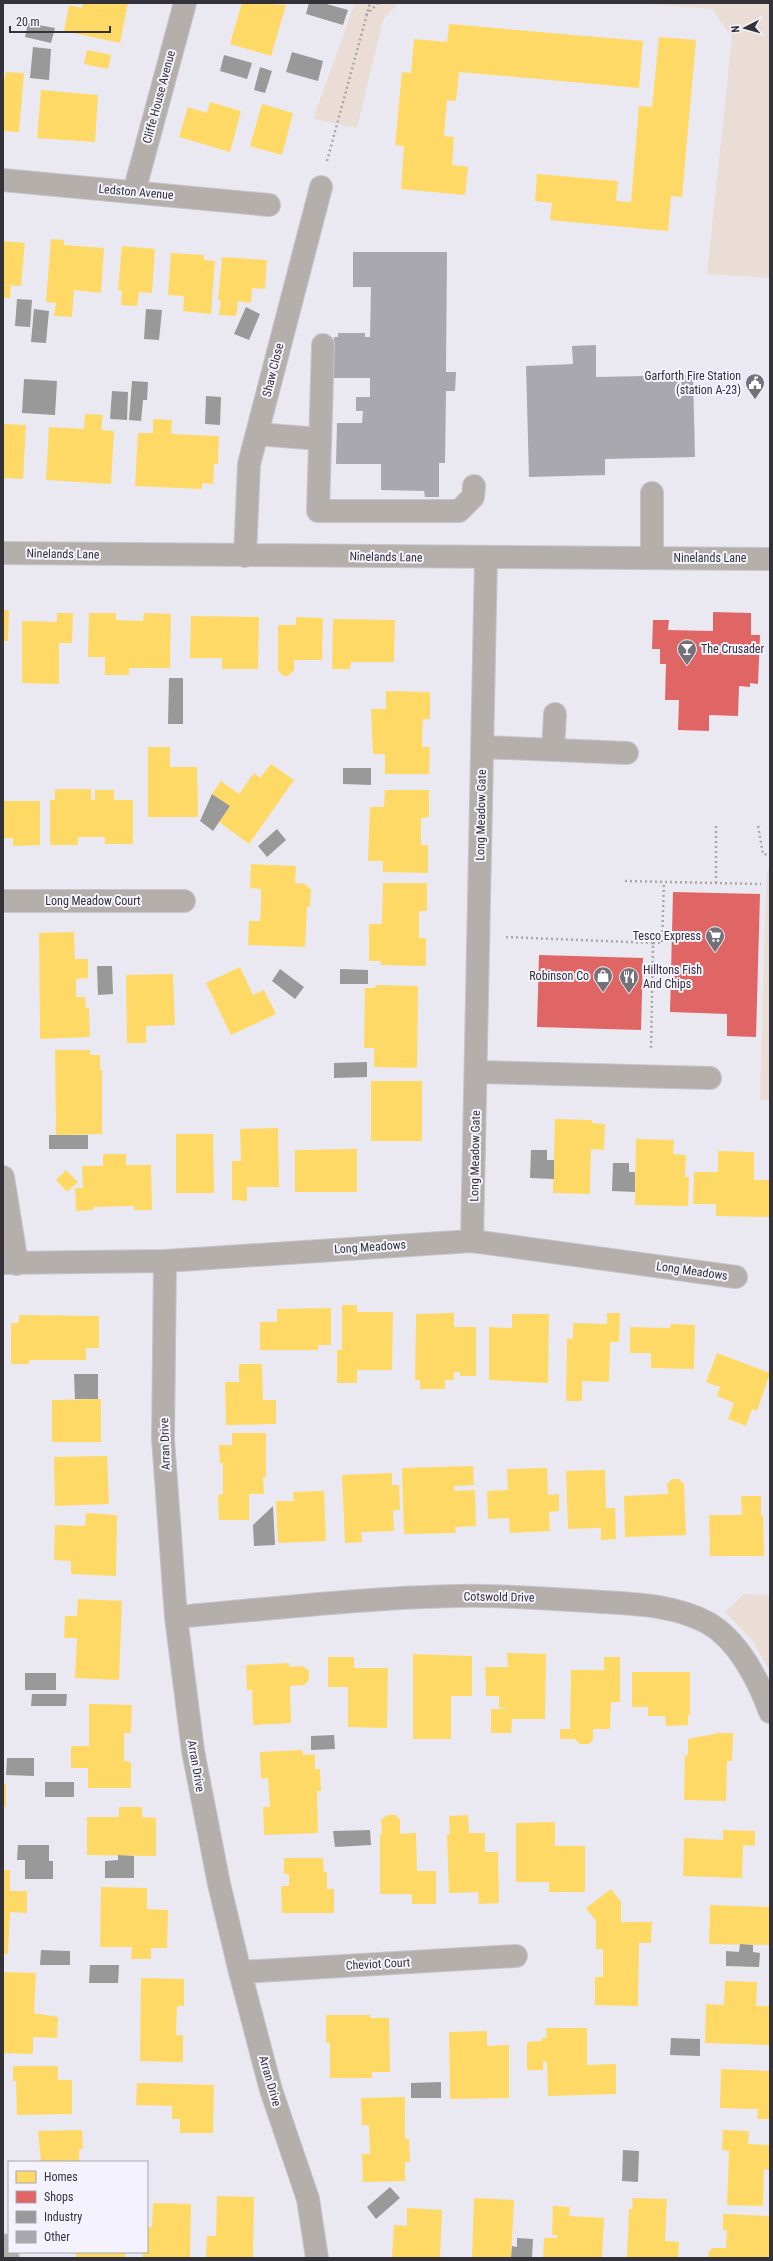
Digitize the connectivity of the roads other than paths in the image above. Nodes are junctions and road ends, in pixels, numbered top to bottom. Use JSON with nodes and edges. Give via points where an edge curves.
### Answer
{"nodes":[{"id":1,"x":185,"y":3,"type":"edge"},
{"id":2,"x":3,"y":180,"type":"edge"},
{"id":3,"x":321,"y":187,"type":"road end"},
{"id":4,"x":134,"y":192,"type":"junction"},
{"id":5,"x":269,"y":205,"type":"dead end"},
{"id":6,"x":323,"y":345,"type":"dead end"},
{"id":7,"x":256,"y":434,"type":"junction"},
{"id":8,"x":320,"y":439,"type":"junction"},
{"id":9,"x":474,"y":486,"type":"dead end"},
{"id":10,"x":652,"y":493,"type":"dead end"},
{"id":11,"x":3,"y":553,"type":"edge"},
{"id":12,"x":245,"y":556,"type":"junction"},
{"id":13,"x":486,"y":558,"type":"junction"},
{"id":14,"x":652,"y":558,"type":"junction"},
{"id":15,"x":770,"y":559,"type":"edge"},
{"id":16,"x":555,"y":714,"type":"dead end"},
{"id":17,"x":483,"y":747,"type":"junction"},
{"id":18,"x":553,"y":750,"type":"junction"},
{"id":19,"x":627,"y":754,"type":"dead end"},
{"id":20,"x":3,"y":900,"type":"edge"},
{"id":21,"x":184,"y":901,"type":"dead end"},
{"id":22,"x":477,"y":1072,"type":"junction"},
{"id":23,"x":710,"y":1078,"type":"dead end"},
{"id":24,"x":3,"y":1177,"type":"edge"},
{"id":25,"x":472,"y":1240,"type":"junction"},
{"id":26,"x":165,"y":1261,"type":"junction"},
{"id":27,"x":10,"y":1264,"type":"edge"},
{"id":28,"x":736,"y":1277,"type":"dead end"},
{"id":29,"x":176,"y":1617,"type":"junction"},
{"id":30,"x":770,"y":1712,"type":"edge"},
{"id":31,"x":516,"y":1956,"type":"dead end"},
{"id":32,"x":240,"y":1972,"type":"junction"},
{"id":33,"x":3,"y":2246,"type":"edge"},
{"id":34,"x":8,"y":2258,"type":"edge"},
{"id":35,"x":318,"y":2258,"type":"edge"}],
"edges":[{"from":1,"to":4,"type":"street","name":"Cliffe House Avenue"},
{"from":2,"to":4,"type":"street","name":"Ledston Avenue"},
{"from":3,"to":7,"type":"street","name":"Shaw Close"},
{"from":4,"to":5,"type":"street","name":"Ledston Avenue"},
{"from":6,"to":8,"type":"street"},
{"from":7,"to":8,"type":"street"},
{"from":7,"to":12,"type":"street","name":"Shaw Close","via":[[249,464]]},
{"from":8,"to":9,"type":"street","via":[[318,511],[459,511],[473,496]]},
{"from":10,"to":14,"type":"street"},
{"from":11,"to":12,"type":"street","name":"Ninelands Lane"},
{"from":12,"to":13,"type":"street","name":"Ninelands Lane"},
{"from":13,"to":14,"type":"street","name":"Ninelands Lane"},
{"from":13,"to":17,"type":"street","name":"Long Meadow Gate"},
{"from":14,"to":15,"type":"street","name":"Ninelands Lane"},
{"from":16,"to":18,"type":"street"},
{"from":17,"to":18,"type":"street"},
{"from":17,"to":22,"type":"street","name":"Long Meadow Gate"},
{"from":18,"to":19,"type":"street"},
{"from":20,"to":21,"type":"street","name":"Long Meadow Court"},
{"from":22,"to":23,"type":"street"},
{"from":22,"to":25,"type":"street","name":"Long Meadow Gate"},
{"from":24,"to":27,"type":"street"},
{"from":25,"to":26,"type":"street","name":"Long Meadows"},
{"from":25,"to":28,"type":"street","name":"Long Meadows"},
{"from":26,"to":27,"type":"street","name":"Long Meadows"},
{"from":26,"to":29,"type":"street","name":"Arran Drive","via":[[163,1439]]},
{"from":29,"to":30,"type":"street","name":"Cotswold Drive","via":[[385,1599],[455,1596],[522,1596],[649,1605],[685,1612],[709,1624],[730,1642],[746,1663]]},
{"from":29,"to":32,"type":"street","name":"Arran Drive","via":[[193,1751],[219,1884]]},
{"from":31,"to":32,"type":"street","name":"Cheviot Court"},
{"from":32,"to":35,"type":"street","name":"Arran Drive","via":[[272,2090],[308,2198]]},
{"from":33,"to":34,"type":"street"}]}
